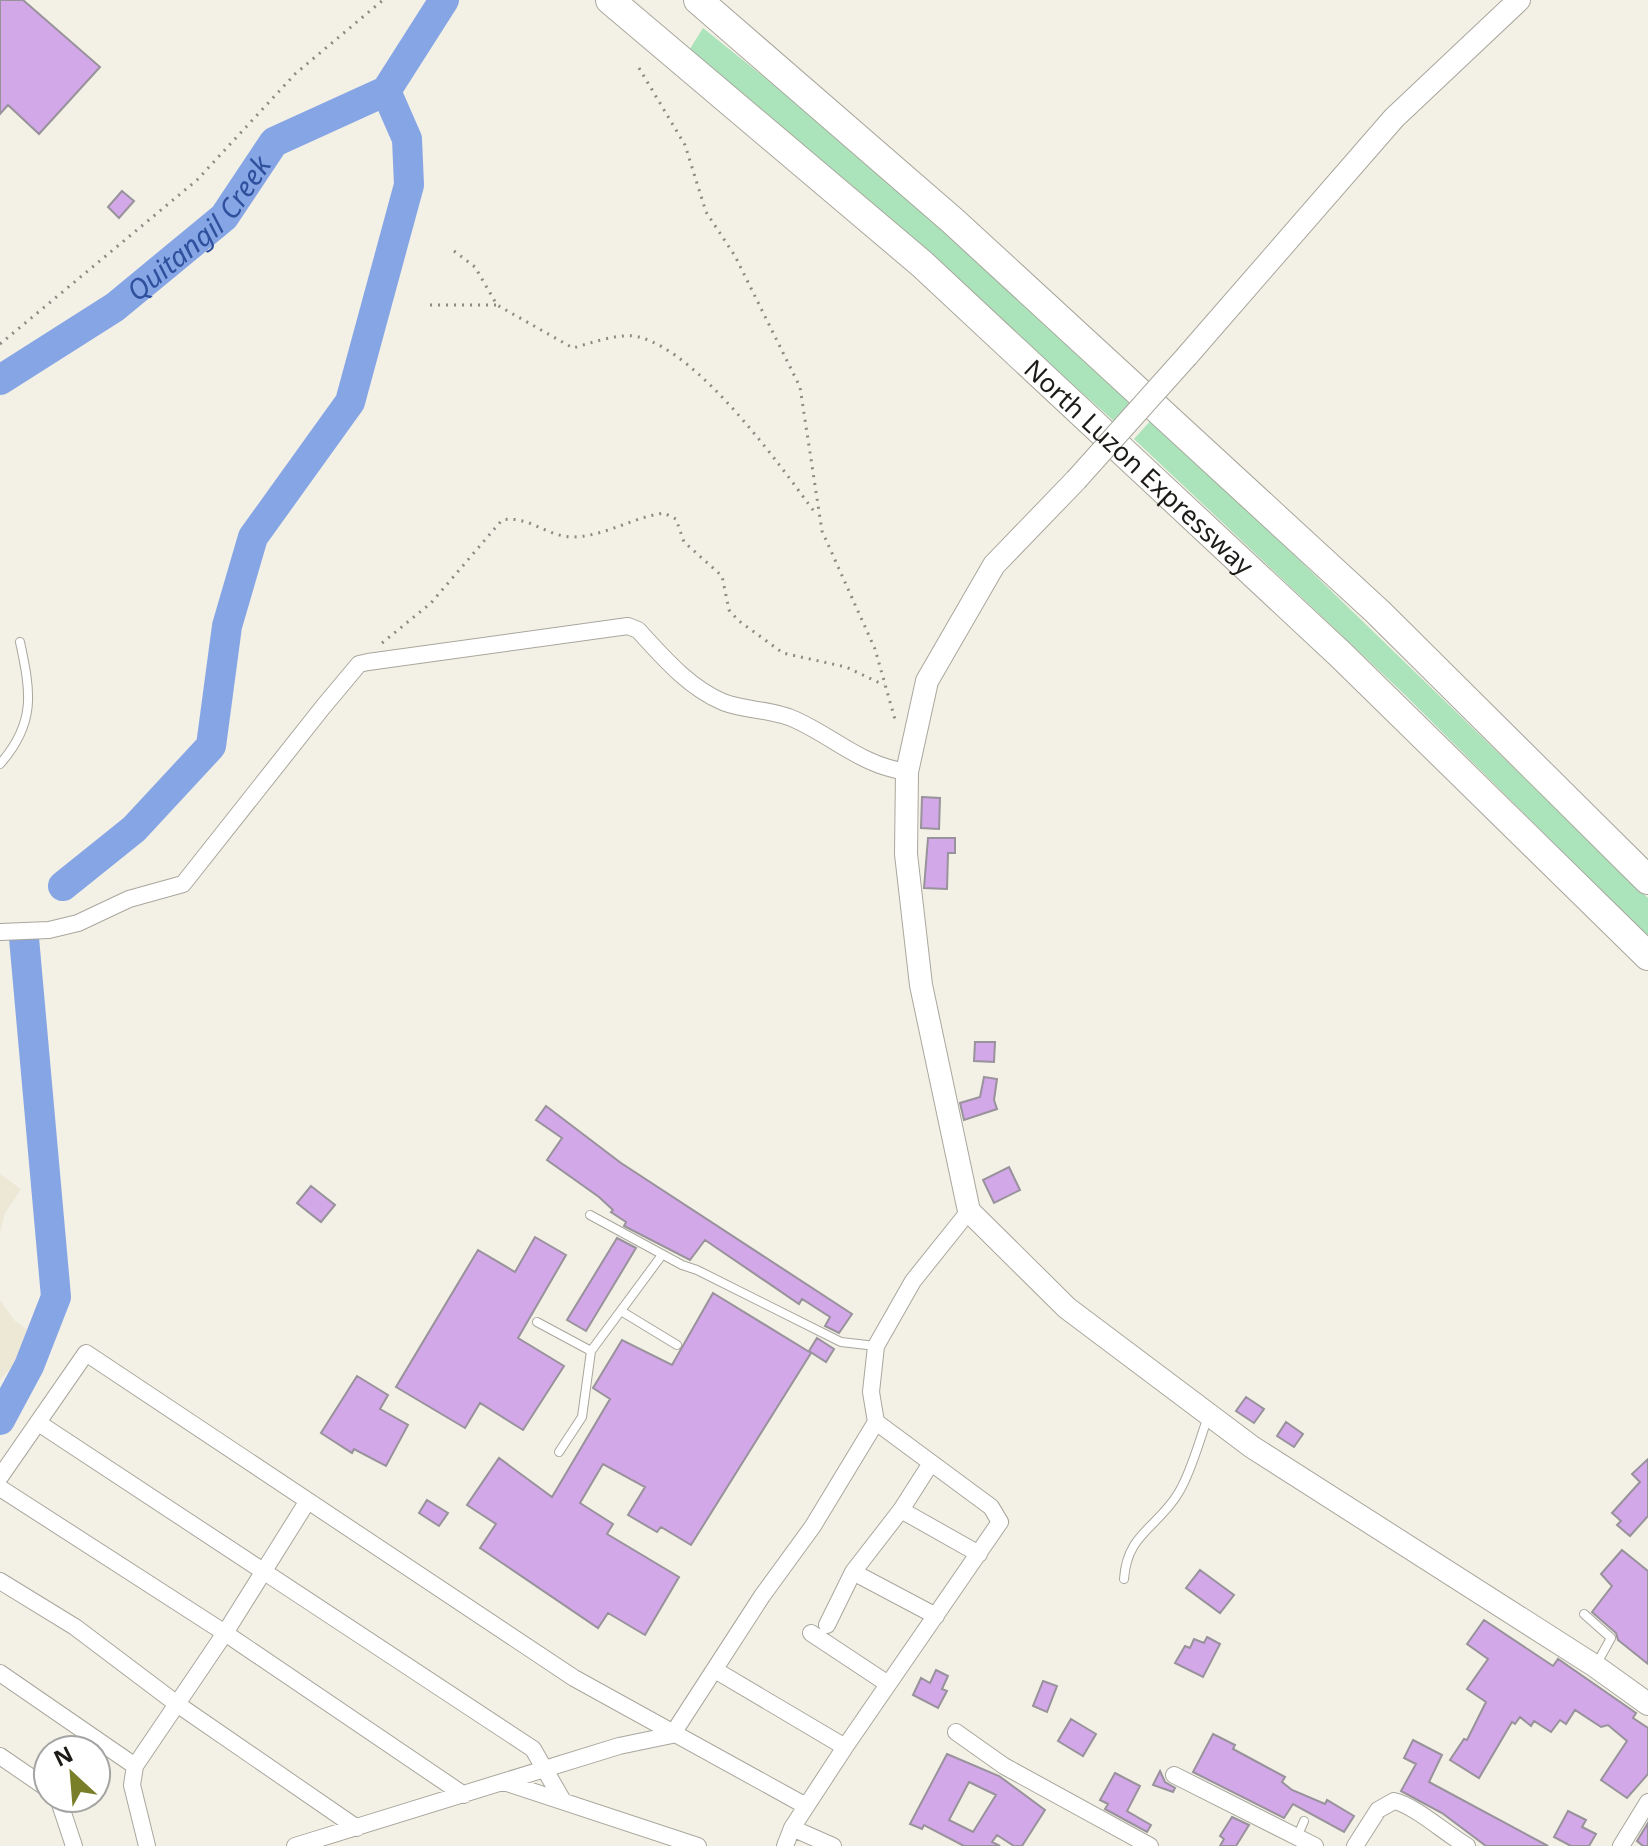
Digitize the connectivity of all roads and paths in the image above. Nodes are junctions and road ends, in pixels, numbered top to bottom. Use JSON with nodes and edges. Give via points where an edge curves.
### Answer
{"nodes":[{"id":1,"x":383,"y":0,"type":"edge"},
{"id":2,"x":610,"y":0,"type":"edge"},
{"id":3,"x":1519,"y":0,"type":"edge"},
{"id":4,"x":707,"y":8,"type":"edge"},
{"id":5,"x":639,"y":68,"type":"dead end"},
{"id":6,"x":454,"y":251,"type":"dead end"},
{"id":7,"x":430,"y":305,"type":"dead end"},
{"id":8,"x":497,"y":305,"type":"junction"},
{"id":9,"x":0,"y":344,"type":"edge"},
{"id":10,"x":819,"y":517,"type":"junction"},
{"id":11,"x":20,"y":642,"type":"dead end"},
{"id":12,"x":359,"y":664,"type":"junction"},
{"id":13,"x":884,"y":685,"type":"junction"},
{"id":14,"x":913,"y":744,"type":"junction"},
{"id":15,"x":0,"y":764,"type":"edge"},
{"id":16,"x":907,"y":772,"type":"junction"},
{"id":17,"x":1648,"y":880,"type":"edge"},
{"id":18,"x":0,"y":932,"type":"edge"},
{"id":19,"x":1648,"y":956,"type":"edge"},
{"id":20,"x":969,"y":1211,"type":"junction"},
{"id":21,"x":590,"y":1215,"type":"dead end"},
{"id":22,"x":662,"y":1255,"type":"junction"},
{"id":23,"x":621,"y":1311,"type":"junction"},
{"id":24,"x":537,"y":1322,"type":"dead end"},
{"id":25,"x":677,"y":1345,"type":"dead end"},
{"id":26,"x":876,"y":1346,"type":"junction"},
{"id":27,"x":591,"y":1351,"type":"junction"},
{"id":28,"x":1209,"y":1414,"type":"junction"},
{"id":29,"x":876,"y":1422,"type":"junction"},
{"id":30,"x":40,"y":1424,"type":"junction"},
{"id":31,"x":559,"y":1452,"type":"dead end"},
{"id":32,"x":931,"y":1463,"type":"junction"},
{"id":33,"x":0,"y":1477,"type":"edge"},
{"id":34,"x":0,"y":1488,"type":"edge"},
{"id":35,"x":307,"y":1502,"type":"junction"},
{"id":36,"x":901,"y":1510,"type":"junction"},
{"id":37,"x":979,"y":1554,"type":"junction"},
{"id":38,"x":266,"y":1571,"type":"junction"},
{"id":39,"x":853,"y":1572,"type":"junction"},
{"id":40,"x":1124,"y":1579,"type":"dead end"},
{"id":41,"x":0,"y":1581,"type":"edge"},
{"id":42,"x":1584,"y":1614,"type":"dead end"},
{"id":43,"x":936,"y":1616,"type":"junction"},
{"id":44,"x":827,"y":1625,"type":"dead end"},
{"id":45,"x":225,"y":1633,"type":"junction"},
{"id":46,"x":811,"y":1633,"type":"dead end"},
{"id":47,"x":1595,"y":1666,"type":"junction"},
{"id":48,"x":715,"y":1670,"type":"junction"},
{"id":49,"x":0,"y":1673,"type":"edge"},
{"id":50,"x":888,"y":1684,"type":"junction"},
{"id":51,"x":177,"y":1704,"type":"junction"},
{"id":52,"x":1648,"y":1704,"type":"edge"},
{"id":53,"x":956,"y":1732,"type":"dead end"},
{"id":54,"x":672,"y":1735,"type":"junction"},
{"id":55,"x":845,"y":1747,"type":"junction"},
{"id":56,"x":0,"y":1756,"type":"edge"},
{"id":57,"x":135,"y":1766,"type":"junction"},
{"id":58,"x":544,"y":1769,"type":"junction"},
{"id":59,"x":1174,"y":1775,"type":"dead end"},
{"id":60,"x":32,"y":1778,"type":"edge"},
{"id":61,"x":504,"y":1782,"type":"junction"},
{"id":62,"x":464,"y":1795,"type":"junction"},
{"id":63,"x":563,"y":1801,"type":"junction"},
{"id":64,"x":1648,"y":1802,"type":"edge"},
{"id":65,"x":806,"y":1806,"type":"junction"},
{"id":66,"x":63,"y":1814,"type":"edge"},
{"id":67,"x":357,"y":1828,"type":"junction"},
{"id":68,"x":792,"y":1828,"type":"junction"},
{"id":69,"x":1298,"y":1834,"type":"edge"},
{"id":70,"x":74,"y":1846,"type":"edge"},
{"id":71,"x":147,"y":1846,"type":"edge"},
{"id":72,"x":295,"y":1846,"type":"edge"},
{"id":73,"x":698,"y":1846,"type":"edge"},
{"id":74,"x":785,"y":1846,"type":"edge"},
{"id":75,"x":833,"y":1846,"type":"edge"},
{"id":76,"x":1150,"y":1846,"type":"edge"},
{"id":77,"x":1315,"y":1846,"type":"edge"},
{"id":78,"x":1355,"y":1846,"type":"edge"},
{"id":79,"x":1467,"y":1846,"type":"edge"},
{"id":80,"x":1621,"y":1846,"type":"edge"}],
"edges":[{"from":1,"to":9,"type":"path","via":[[295,74],[197,180]]},
{"from":2,"to":19,"type":"highway","name":"North Luzon Expressway","via":[[922,264],[1341,655]]},
{"from":3,"to":14,"type":"street","bridge":true,"via":[[1394,118],[1187,356],[994,565],[927,681]]},
{"from":4,"to":17,"type":"highway","name":"North Luzon Expressway","via":[[953,221],[1378,612]]},
{"from":5,"to":10,"type":"path","via":[[685,145],[706,212],[735,256],[800,387]]},
{"from":6,"to":8,"type":"path","via":[[475,267]]},
{"from":7,"to":8,"type":"path"},
{"from":8,"to":10,"type":"path","via":[[573,348],[638,336],[670,352],[719,394]]},
{"from":10,"to":13,"type":"path","via":[[875,649]]},
{"from":11,"to":15,"type":"lane","via":[[31,697],[20,741]]},
{"from":12,"to":13,"type":"path","via":[[431,603],[502,520],[514,518],[558,536],[576,537],[664,513],[676,519],[684,542],[722,576],[729,610],[739,621],[783,653],[846,667]]},
{"from":12,"to":16,"type":"street","via":[[628,626],[681,676],[724,702],[792,718],[871,764]]},
{"from":12,"to":18,"type":"street","via":[[183,884],[129,899],[78,923]]},
{"from":13,"to":14,"type":"path","via":[[894,720]]},
{"from":14,"to":16,"type":"street"},
{"from":16,"to":20,"type":"street","via":[[906,854],[921,985]]},
{"from":20,"to":26,"type":"street","via":[[913,1281]]},
{"from":20,"to":28,"type":"street","via":[[1067,1308]]},
{"from":21,"to":22,"type":"lane"},
{"from":22,"to":23,"type":"lane"},
{"from":22,"to":26,"type":"lane","via":[[841,1342]]},
{"from":23,"to":25,"type":"lane"},
{"from":23,"to":27,"type":"lane"},
{"from":24,"to":27,"type":"lane"},
{"from":26,"to":29,"type":"street","via":[[871,1392]]},
{"from":27,"to":31,"type":"lane","via":[[582,1417]]},
{"from":28,"to":40,"type":"lane","via":[[1179,1492],[1134,1542]]},
{"from":28,"to":47,"type":"street","via":[[1252,1447]]},
{"from":29,"to":32,"type":"street"},
{"from":29,"to":48,"type":"street"},
{"from":30,"to":33,"type":"street"},
{"from":30,"to":35,"type":"street","via":[[86,1353]]},
{"from":30,"to":38,"type":"street"},
{"from":32,"to":36,"type":"street"},
{"from":32,"to":37,"type":"street","via":[[998,1514],[1000,1522]]},
{"from":34,"to":45,"type":"street"},
{"from":35,"to":38,"type":"street"},
{"from":35,"to":54,"type":"street","via":[[499,1631]]},
{"from":36,"to":37,"type":"street"},
{"from":36,"to":39,"type":"street"},
{"from":37,"to":43,"type":"street"},
{"from":38,"to":45,"type":"street"},
{"from":38,"to":58,"type":"street","via":[[533,1749]]},
{"from":39,"to":43,"type":"street"},
{"from":39,"to":44,"type":"street"},
{"from":41,"to":51,"type":"street","via":[[75,1627]]},
{"from":42,"to":47,"type":"lane","via":[[1611,1638]]},
{"from":43,"to":50,"type":"street"},
{"from":45,"to":51,"type":"street"},
{"from":45,"to":62,"type":"street"},
{"from":46,"to":50,"type":"street"},
{"from":47,"to":52,"type":"street"},
{"from":48,"to":54,"type":"street"},
{"from":48,"to":55,"type":"street"},
{"from":49,"to":57,"type":"street"},
{"from":50,"to":55,"type":"street"},
{"from":51,"to":57,"type":"street"},
{"from":51,"to":67,"type":"street"},
{"from":53,"to":76,"type":"street","via":[[1004,1766]]},
{"from":54,"to":58,"type":"street"},
{"from":54,"to":65,"type":"street"},
{"from":55,"to":65,"type":"street"},
{"from":56,"to":60,"type":"street"},
{"from":57,"to":71,"type":"street","via":[[132,1785]]},
{"from":58,"to":61,"type":"street"},
{"from":58,"to":63,"type":"street"},
{"from":59,"to":69,"type":"street"},
{"from":61,"to":62,"type":"street"},
{"from":61,"to":63,"type":"street"},
{"from":62,"to":67,"type":"street"},
{"from":63,"to":73,"type":"street"},
{"from":64,"to":80,"type":"street"},
{"from":65,"to":68,"type":"street"},
{"from":66,"to":70,"type":"street"},
{"from":67,"to":72,"type":"street"},
{"from":68,"to":74,"type":"street"},
{"from":68,"to":75,"type":"street"},
{"from":69,"to":77,"type":"street"},
{"from":78,"to":79,"type":"street","via":[[1378,1810],[1394,1801],[1406,1803]]}]}
